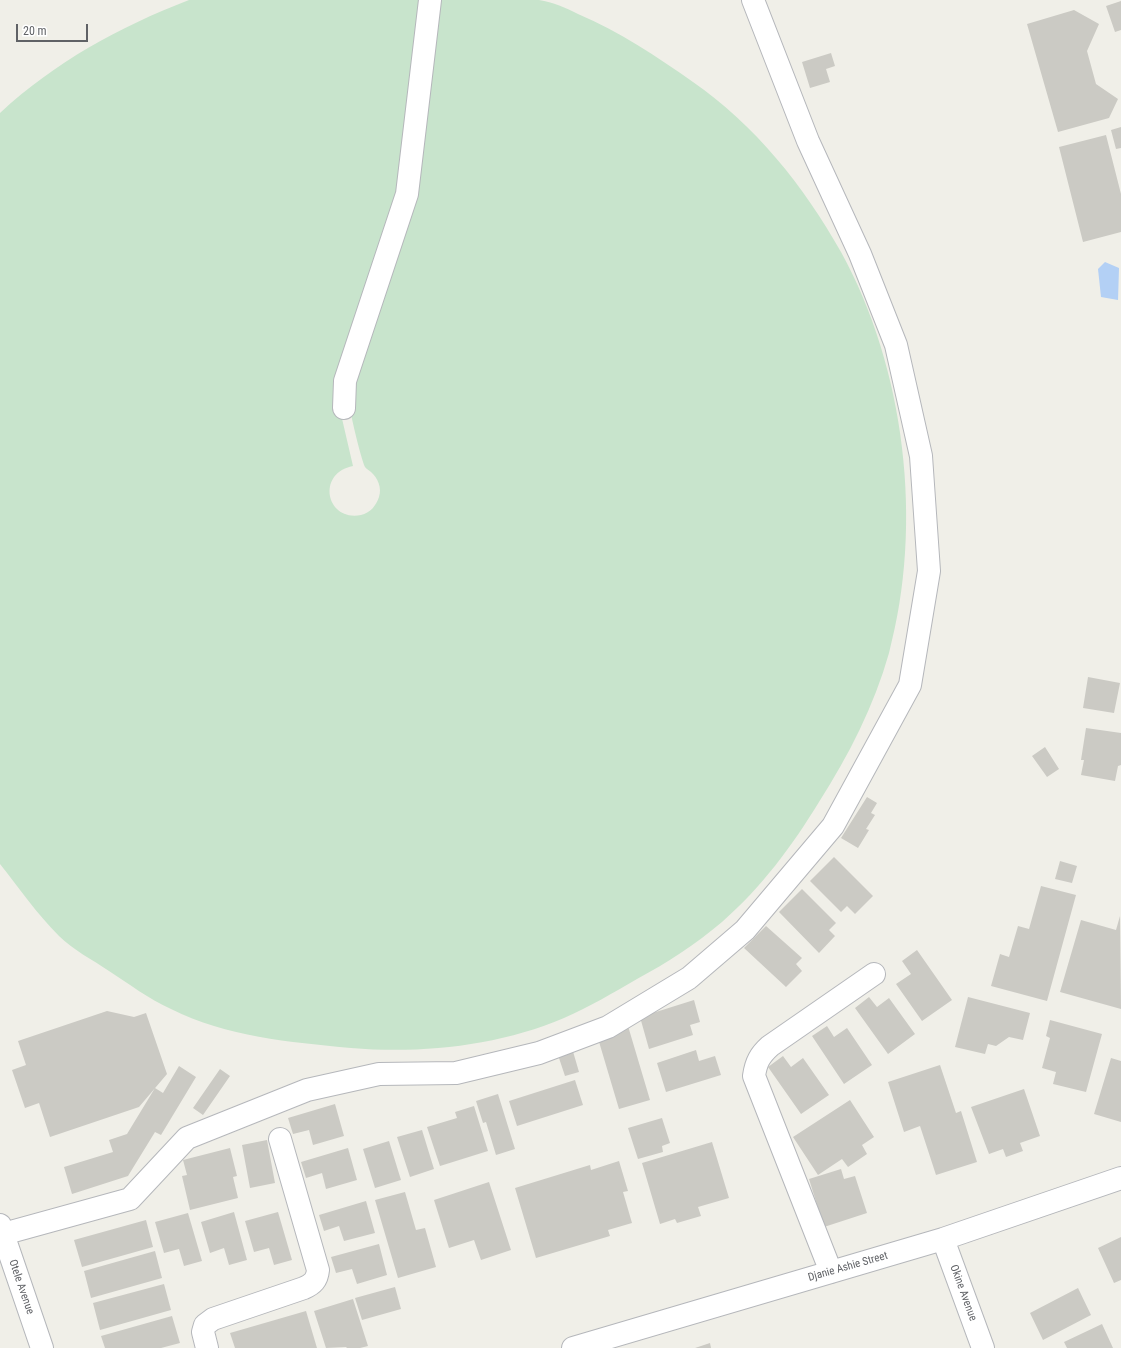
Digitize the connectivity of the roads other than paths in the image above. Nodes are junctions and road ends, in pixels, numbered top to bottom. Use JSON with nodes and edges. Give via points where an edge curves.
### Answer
{"nodes":[{"id":1,"x":430,"y":0,"type":"edge"},
{"id":2,"x":753,"y":0,"type":"edge"},
{"id":3,"x":344,"y":408,"type":"dead end"},
{"id":4,"x":874,"y":974,"type":"dead end"},
{"id":5,"x":280,"y":1139,"type":"dead end"},
{"id":6,"x":1121,"y":1178,"type":"edge"},
{"id":7,"x":2,"y":1230,"type":"edge"},
{"id":8,"x":943,"y":1239,"type":"junction"},
{"id":9,"x":831,"y":1272,"type":"junction"},
{"id":10,"x":42,"y":1348,"type":"edge"},
{"id":11,"x":207,"y":1348,"type":"edge"},
{"id":12,"x":573,"y":1348,"type":"edge"},
{"id":13,"x":983,"y":1348,"type":"edge"}],
"edges":[{"from":1,"to":3,"type":"street","via":[[407,194],[345,381]]},
{"from":2,"to":7,"type":"street","via":[[808,141],[860,254],[896,345],[921,456],[929,571],[910,686],[834,826],[745,930],[689,978],[608,1027],[539,1053],[456,1073],[380,1074],[307,1090],[187,1138],[130,1199]]},
{"from":4,"to":9,"type":"street","via":[[770,1046],[761,1054],[754,1076]]},
{"from":5,"to":11,"type":"street","via":[[318,1270],[317,1276],[315,1281],[304,1288],[213,1319],[205,1325]]},
{"from":6,"to":8,"type":"street","name":"Djanie Ashie Street"},
{"from":7,"to":10,"type":"street","name":"Otele Avenue"},
{"from":8,"to":9,"type":"street","name":"Djanie Ashie Street"},
{"from":8,"to":13,"type":"street","name":"Okine Avenue"},
{"from":9,"to":12,"type":"street","name":"Djanie Ashie Street"}]}
